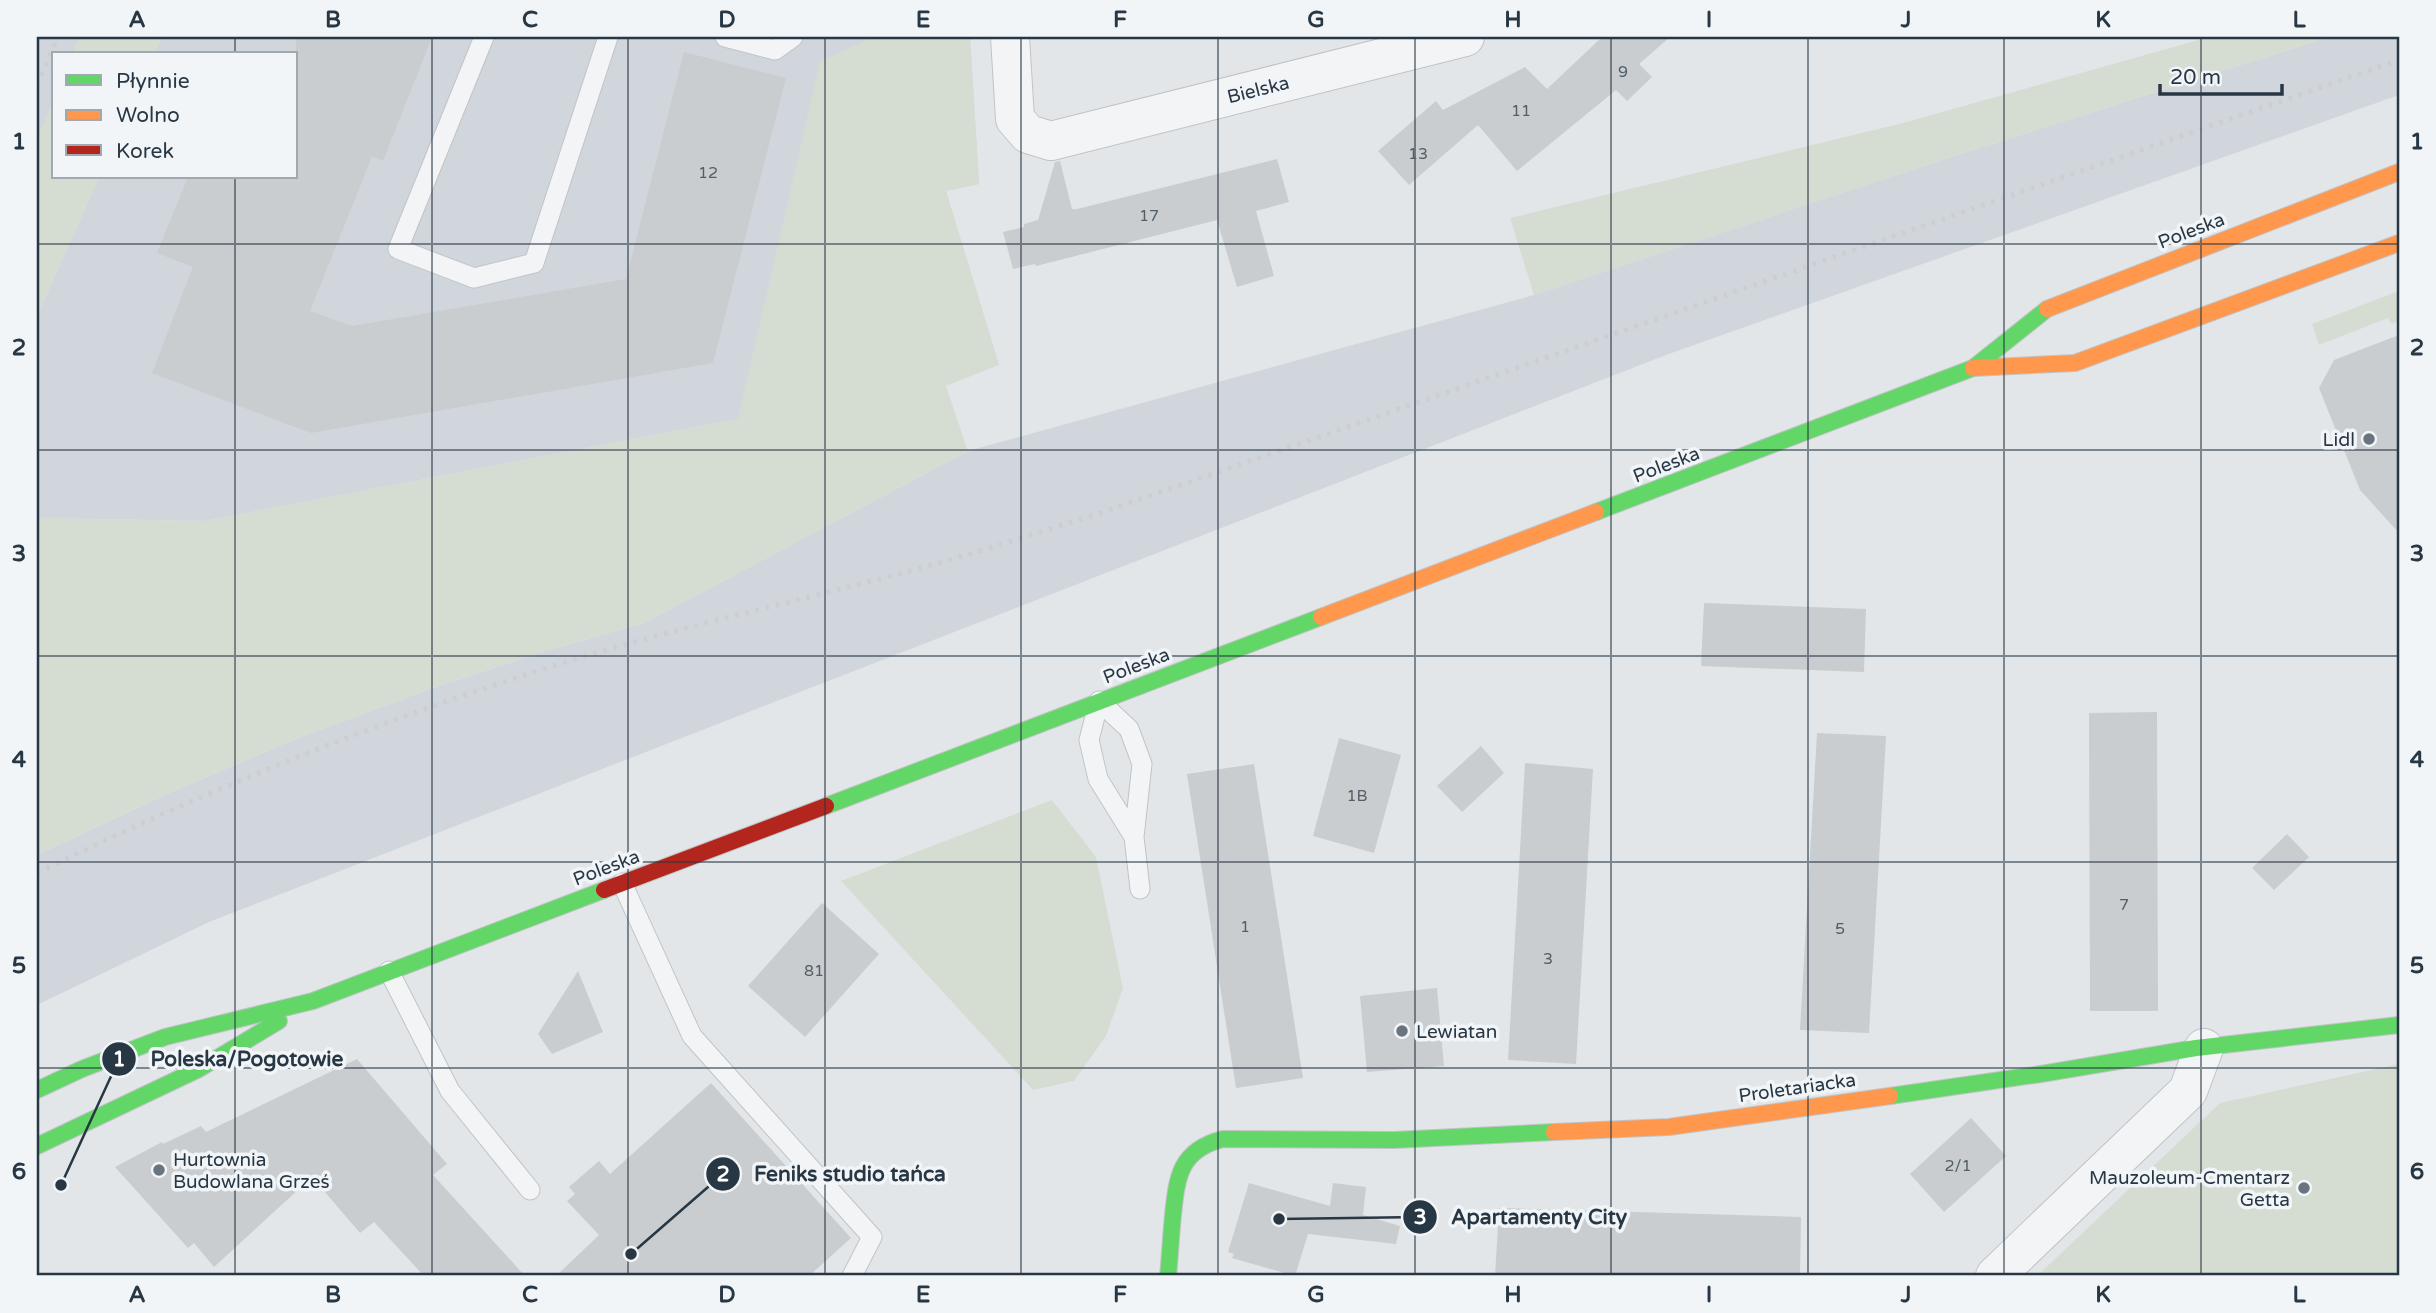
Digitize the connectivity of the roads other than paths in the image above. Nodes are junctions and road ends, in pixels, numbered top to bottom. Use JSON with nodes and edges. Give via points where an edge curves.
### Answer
{"nodes":[{"id":1,"x":484,"y":37,"type":"edge"},
{"id":2,"x":608,"y":37,"type":"edge"},
{"id":3,"x":724,"y":37,"type":"edge"},
{"id":4,"x":793,"y":37,"type":"edge"},
{"id":5,"x":1010,"y":37,"type":"edge"},
{"id":6,"x":1465,"y":37,"type":"edge"},
{"id":7,"x":2399,"y":172,"type":"edge"},
{"id":8,"x":2399,"y":243,"type":"edge"},
{"id":9,"x":1973,"y":368,"type":"junction"},
{"id":10,"x":1100,"y":701,"type":"junction"},
{"id":11,"x":1134,"y":837,"type":"junction"},
{"id":12,"x":622,"y":883,"type":"junction"},
{"id":13,"x":1140,"y":889,"type":"dead end"},
{"id":14,"x":389,"y":971,"type":"junction"},
{"id":15,"x":313,"y":1001,"type":"junction"},
{"id":16,"x":2399,"y":1025,"type":"edge"},
{"id":17,"x":2204,"y":1048,"type":"junction"},
{"id":18,"x":37,"y":1090,"type":"edge"},
{"id":19,"x":37,"y":1146,"type":"edge"},
{"id":20,"x":530,"y":1190,"type":"dead end"},
{"id":21,"x":852,"y":1276,"type":"edge"},
{"id":22,"x":1168,"y":1276,"type":"edge"},
{"id":23,"x":1995,"y":1276,"type":"edge"}],
"edges":[{"from":1,"to":2,"type":"lane","via":[[398,249],[474,278],[534,263]]},
{"from":3,"to":4,"type":"lane","via":[[775,50]]},
{"from":5,"to":6,"type":"street","name":"Bielska","via":[[1015,119],[1028,134],[1051,141]]},
{"from":7,"to":9,"type":"main road","name":"Poleska","via":[[2050,307]]},
{"from":8,"to":9,"type":"main road","name":"Poleska","via":[[2075,363]]},
{"from":9,"to":10,"type":"main road","name":"Poleska"},
{"from":10,"to":11,"type":"lane","via":[[1089,740],[1098,779]]},
{"from":10,"to":11,"type":"lane","via":[[1129,729],[1142,764]]},
{"from":10,"to":12,"type":"main road","name":"Poleska"},
{"from":11,"to":13,"type":"lane"},
{"from":12,"to":14,"type":"main road","name":"Poleska"},
{"from":12,"to":21,"type":"lane","via":[[692,1035],[872,1237]]},
{"from":14,"to":15,"type":"main road","name":"Poleska"},
{"from":14,"to":20,"type":"lane","via":[[450,1091]]},
{"from":15,"to":18,"type":"main road","name":"Poleska","via":[[165,1037]]},
{"from":15,"to":19,"type":"main road","name":"Poleska","via":[[199,1069]]},
{"from":16,"to":17,"type":"main road","name":"Proletariacka"},
{"from":17,"to":22,"type":"main road","name":"Proletariacka","via":[[1669,1127],[1394,1140],[1231,1138],[1209,1142],[1187,1158],[1177,1182]]},
{"from":17,"to":23,"type":"street","via":[[2188,1091]]}]}
